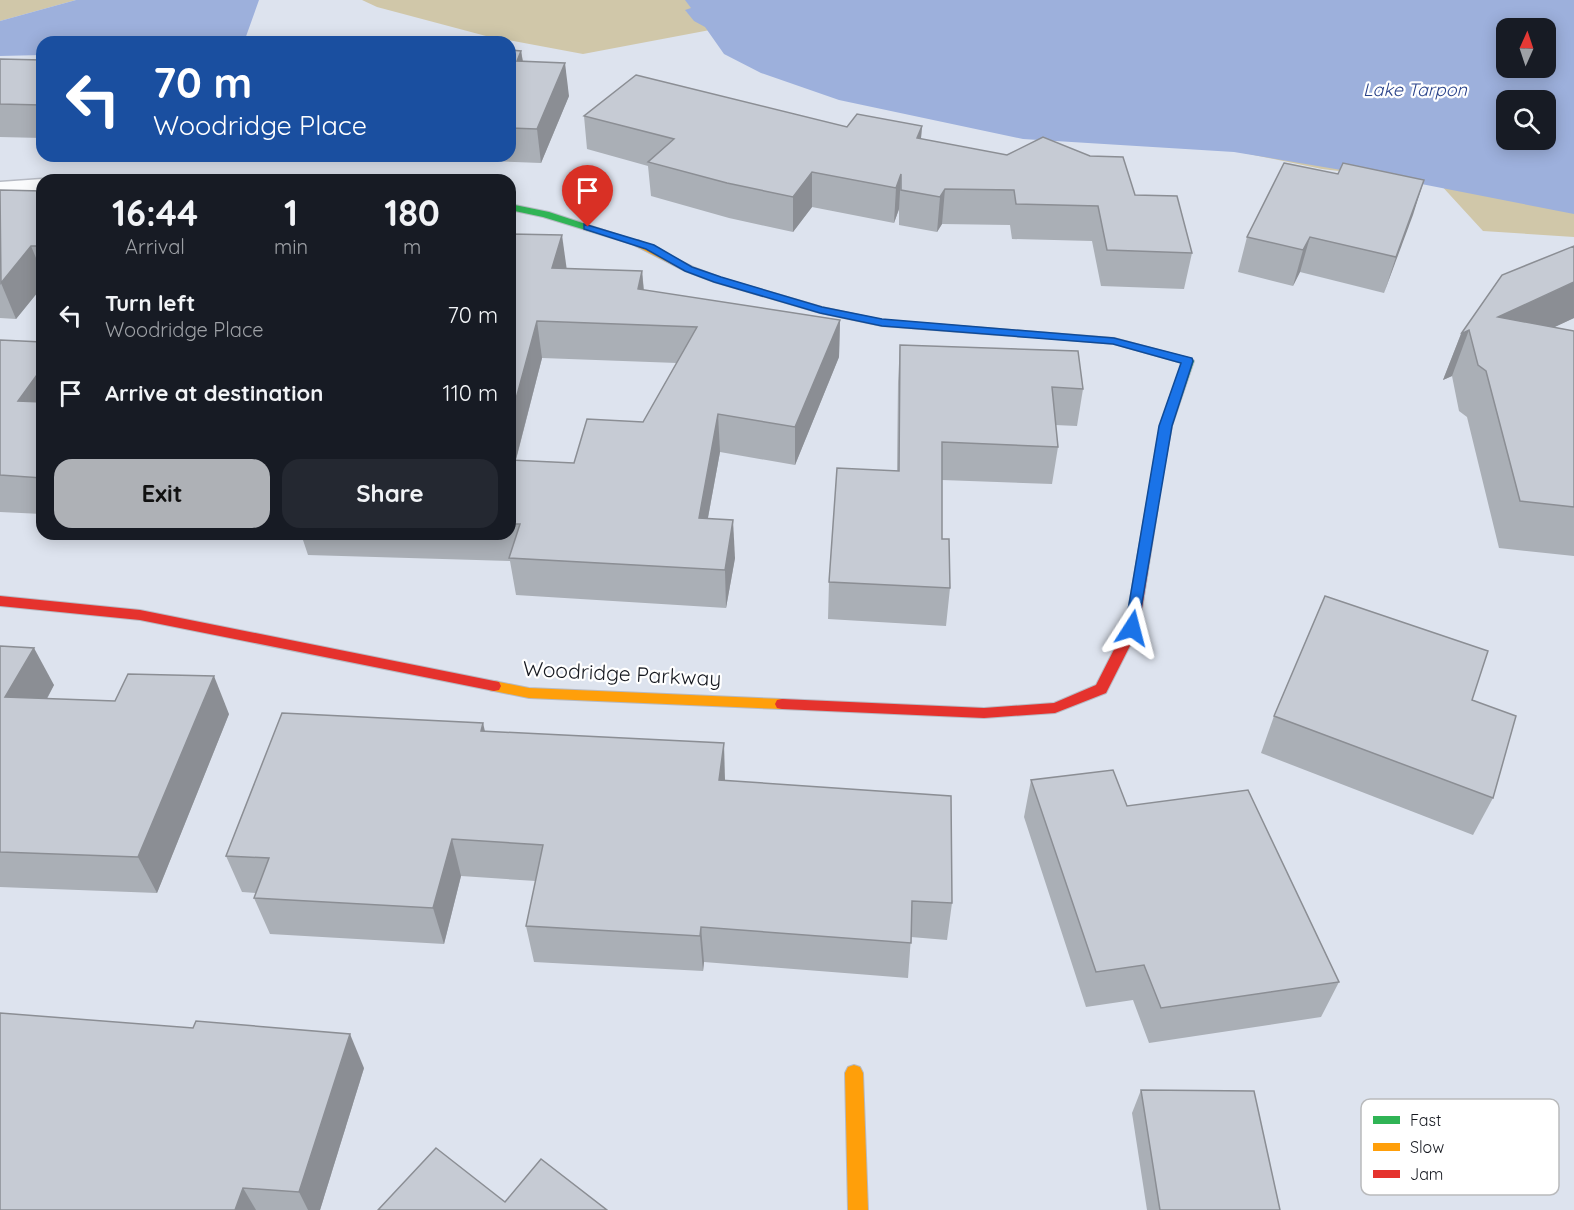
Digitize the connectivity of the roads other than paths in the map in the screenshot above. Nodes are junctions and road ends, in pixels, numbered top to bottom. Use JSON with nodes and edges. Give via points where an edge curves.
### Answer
{"nodes":[{"id":1,"x":36,"y":186,"type":"edge"},
{"id":2,"x":0,"y":189,"type":"edge"},
{"id":3,"x":516,"y":208,"type":"edge"},
{"id":4,"x":0,"y":601,"type":"edge"},
{"id":5,"x":854,"y":1073,"type":"dead end"},
{"id":6,"x":858,"y":1210,"type":"edge"}],
"edges":[{"from":1,"to":2,"type":"street"},
{"from":3,"to":4,"type":"street","name":"Woodridge Parkway","via":[[610,233],[650,247],[698,273],[820,310],[882,323],[1114,341],[1188,361],[1166,426],[1132,628],[1101,688],[1055,708],[984,713],[529,693],[140,615]]},
{"from":5,"to":6,"type":"street"}]}
